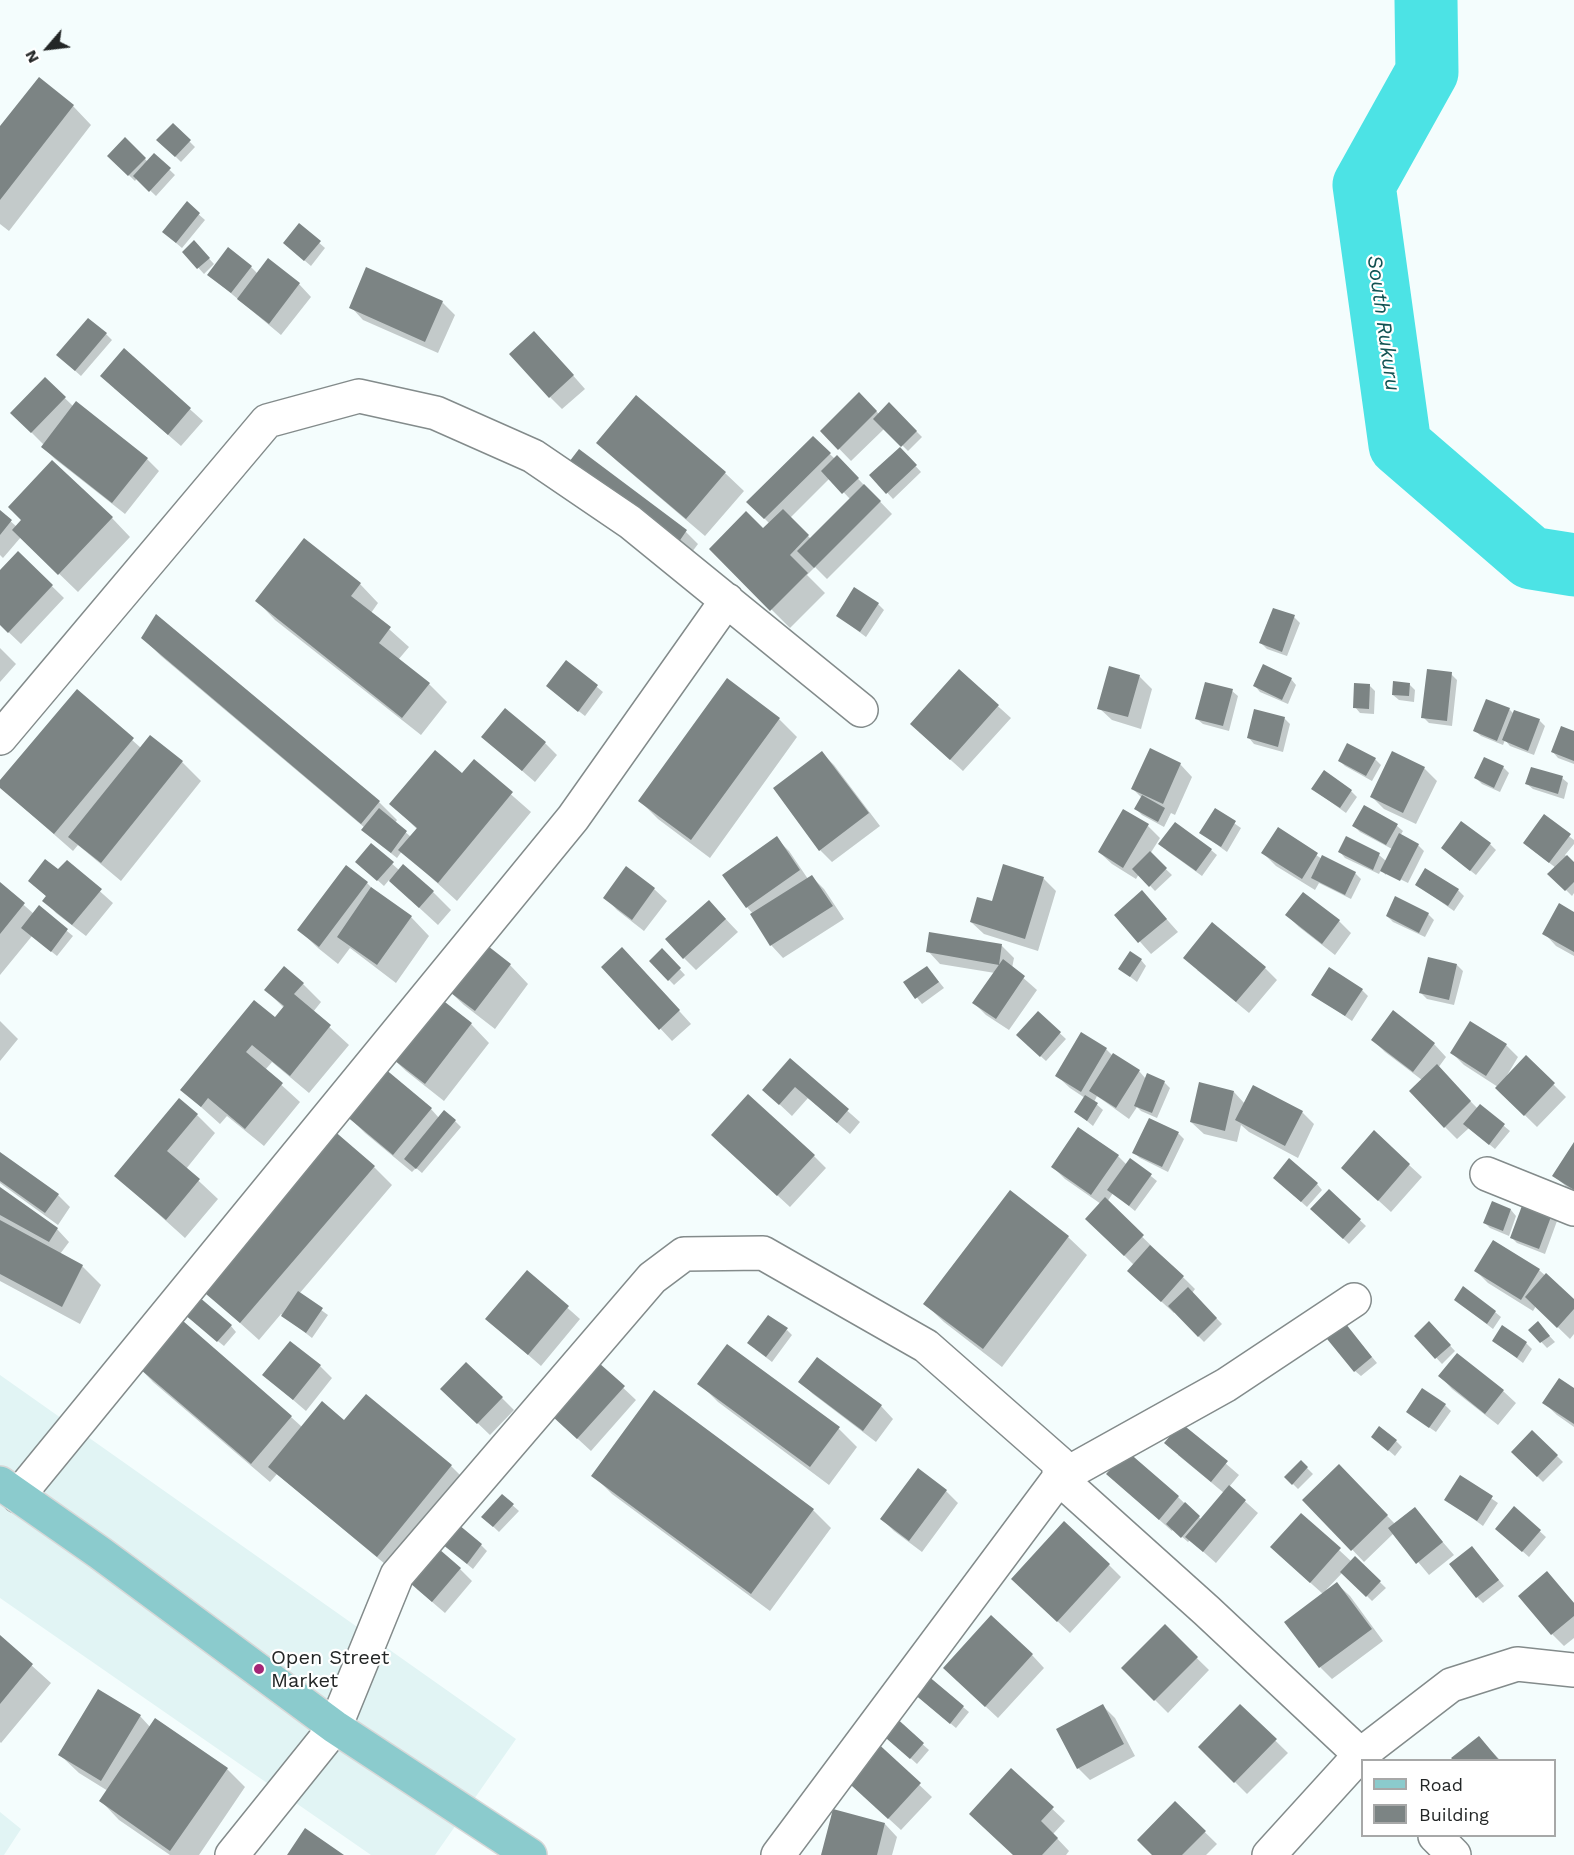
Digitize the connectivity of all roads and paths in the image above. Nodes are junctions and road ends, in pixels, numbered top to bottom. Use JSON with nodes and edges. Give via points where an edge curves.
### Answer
{"nodes":[{"id":1,"x":727,"y":600,"type":"junction"},
{"id":2,"x":861,"y":710,"type":"dead end"},
{"id":3,"x":0,"y":738,"type":"edge"},
{"id":4,"x":1487,"y":1174,"type":"dead end"},
{"id":5,"x":1574,"y":1209,"type":"edge"},
{"id":6,"x":1354,"y":1300,"type":"dead end"},
{"id":7,"x":1059,"y":1478,"type":"junction"},
{"id":8,"x":9,"y":1490,"type":"edge"},
{"id":9,"x":1574,"y":1670,"type":"edge"},
{"id":10,"x":335,"y":1727,"type":"junction"},
{"id":11,"x":1363,"y":1758,"type":"edge"},
{"id":12,"x":1361,"y":1760,"type":"edge"},
{"id":13,"x":1436,"y":1837,"type":"edge"},
{"id":14,"x":232,"y":1855,"type":"edge"},
{"id":15,"x":530,"y":1855,"type":"edge"},
{"id":16,"x":778,"y":1855,"type":"edge"},
{"id":17,"x":1269,"y":1855,"type":"edge"},
{"id":18,"x":1454,"y":1855,"type":"edge"}],
"edges":[{"from":1,"to":2,"type":"street"},
{"from":1,"to":3,"type":"street","via":[[630,522],[533,456],[436,413],[359,396],[267,422]]},
{"from":1,"to":8,"type":"street","via":[[573,818]]},
{"from":4,"to":5,"type":"street"},
{"from":6,"to":7,"type":"street","via":[[1226,1385]]},
{"from":7,"to":10,"type":"street","via":[[1059,1463],[926,1346],[764,1253],[684,1254],[652,1278],[397,1575]]},
{"from":7,"to":11,"type":"street"},
{"from":7,"to":16,"type":"street"},
{"from":8,"to":10,"type":"main road"},
{"from":9,"to":11,"type":"street","via":[[1518,1664],[1451,1685]]},
{"from":10,"to":14,"type":"street"},
{"from":10,"to":15,"type":"main road"},
{"from":12,"to":17,"type":"street"},
{"from":13,"to":18,"type":"street"}]}
